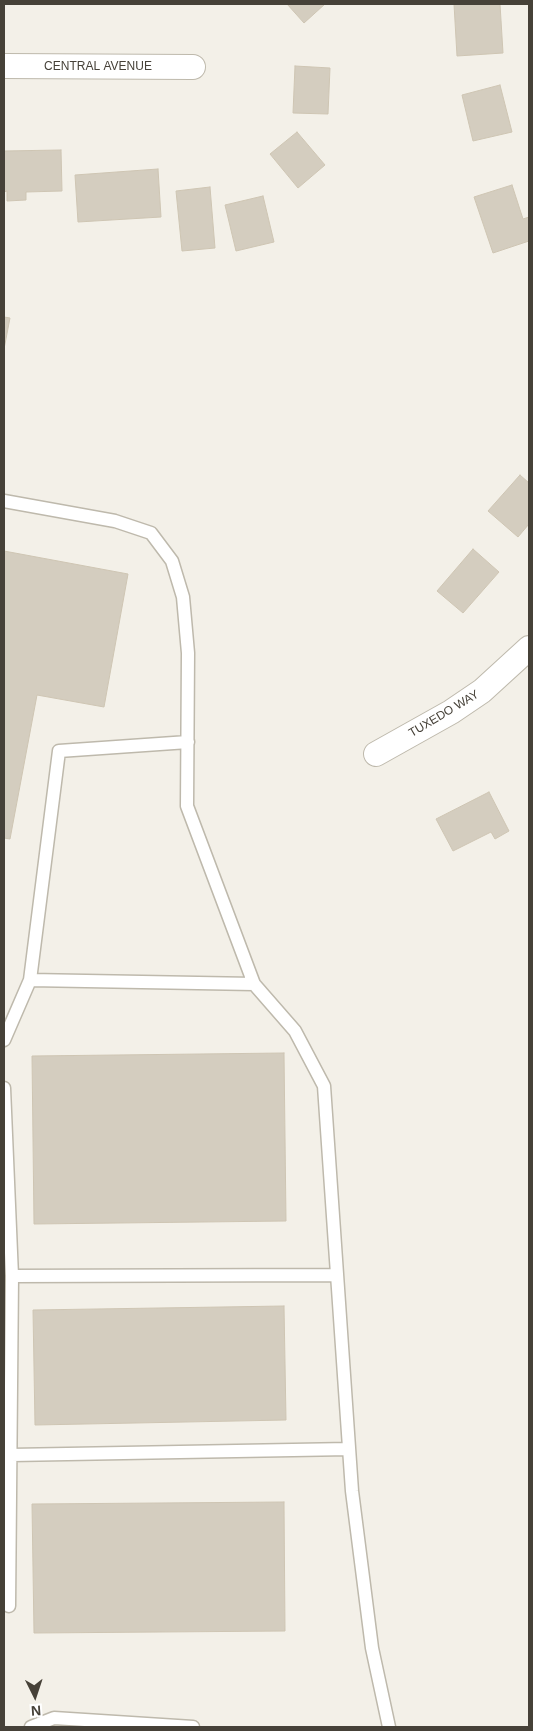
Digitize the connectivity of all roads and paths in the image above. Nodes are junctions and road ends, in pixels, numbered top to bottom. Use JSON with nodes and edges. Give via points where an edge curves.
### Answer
{"nodes":[{"id":1,"x":4,"y":66,"type":"edge"},
{"id":2,"x":193,"y":67,"type":"dead end"},
{"id":3,"x":4,"y":501,"type":"edge"},
{"id":4,"x":529,"y":648,"type":"edge"},
{"id":5,"x":188,"y":742,"type":"junction"},
{"id":6,"x":376,"y":754,"type":"dead end"},
{"id":7,"x":30,"y":980,"type":"junction"},
{"id":8,"x":254,"y":984,"type":"junction"},
{"id":9,"x":4,"y":1040,"type":"edge"},
{"id":10,"x":4,"y":1088,"type":"edge"},
{"id":11,"x":337,"y":1275,"type":"junction"},
{"id":12,"x":12,"y":1276,"type":"junction"},
{"id":13,"x":349,"y":1449,"type":"junction"},
{"id":14,"x":11,"y":1455,"type":"junction"},
{"id":15,"x":9,"y":1606,"type":"dead end"},
{"id":16,"x":31,"y":1727,"type":"edge"},
{"id":17,"x":194,"y":1727,"type":"edge"},
{"id":18,"x":389,"y":1727,"type":"edge"}],
"edges":[{"from":1,"to":2,"type":"street","name":"CENTRAL AVENUE"},
{"from":3,"to":5,"type":"lane","via":[[115,521],[151,533],[172,561],[184,596]]},
{"from":4,"to":6,"type":"street","name":"TUXEDO WAY","via":[[482,691]]},
{"from":5,"to":7,"type":"lane","via":[[60,751]]},
{"from":5,"to":8,"type":"lane","via":[[187,806]]},
{"from":7,"to":8,"type":"lane"},
{"from":7,"to":9,"type":"lane"},
{"from":8,"to":11,"type":"lane","via":[[295,1031],[324,1086]]},
{"from":10,"to":12,"type":"lane"},
{"from":11,"to":12,"type":"lane"},
{"from":11,"to":13,"type":"lane"},
{"from":12,"to":14,"type":"lane"},
{"from":13,"to":14,"type":"lane"},
{"from":13,"to":18,"type":"lane","via":[[372,1648]]},
{"from":14,"to":15,"type":"lane"},
{"from":16,"to":17,"type":"lane","via":[[54,1718]]}]}
